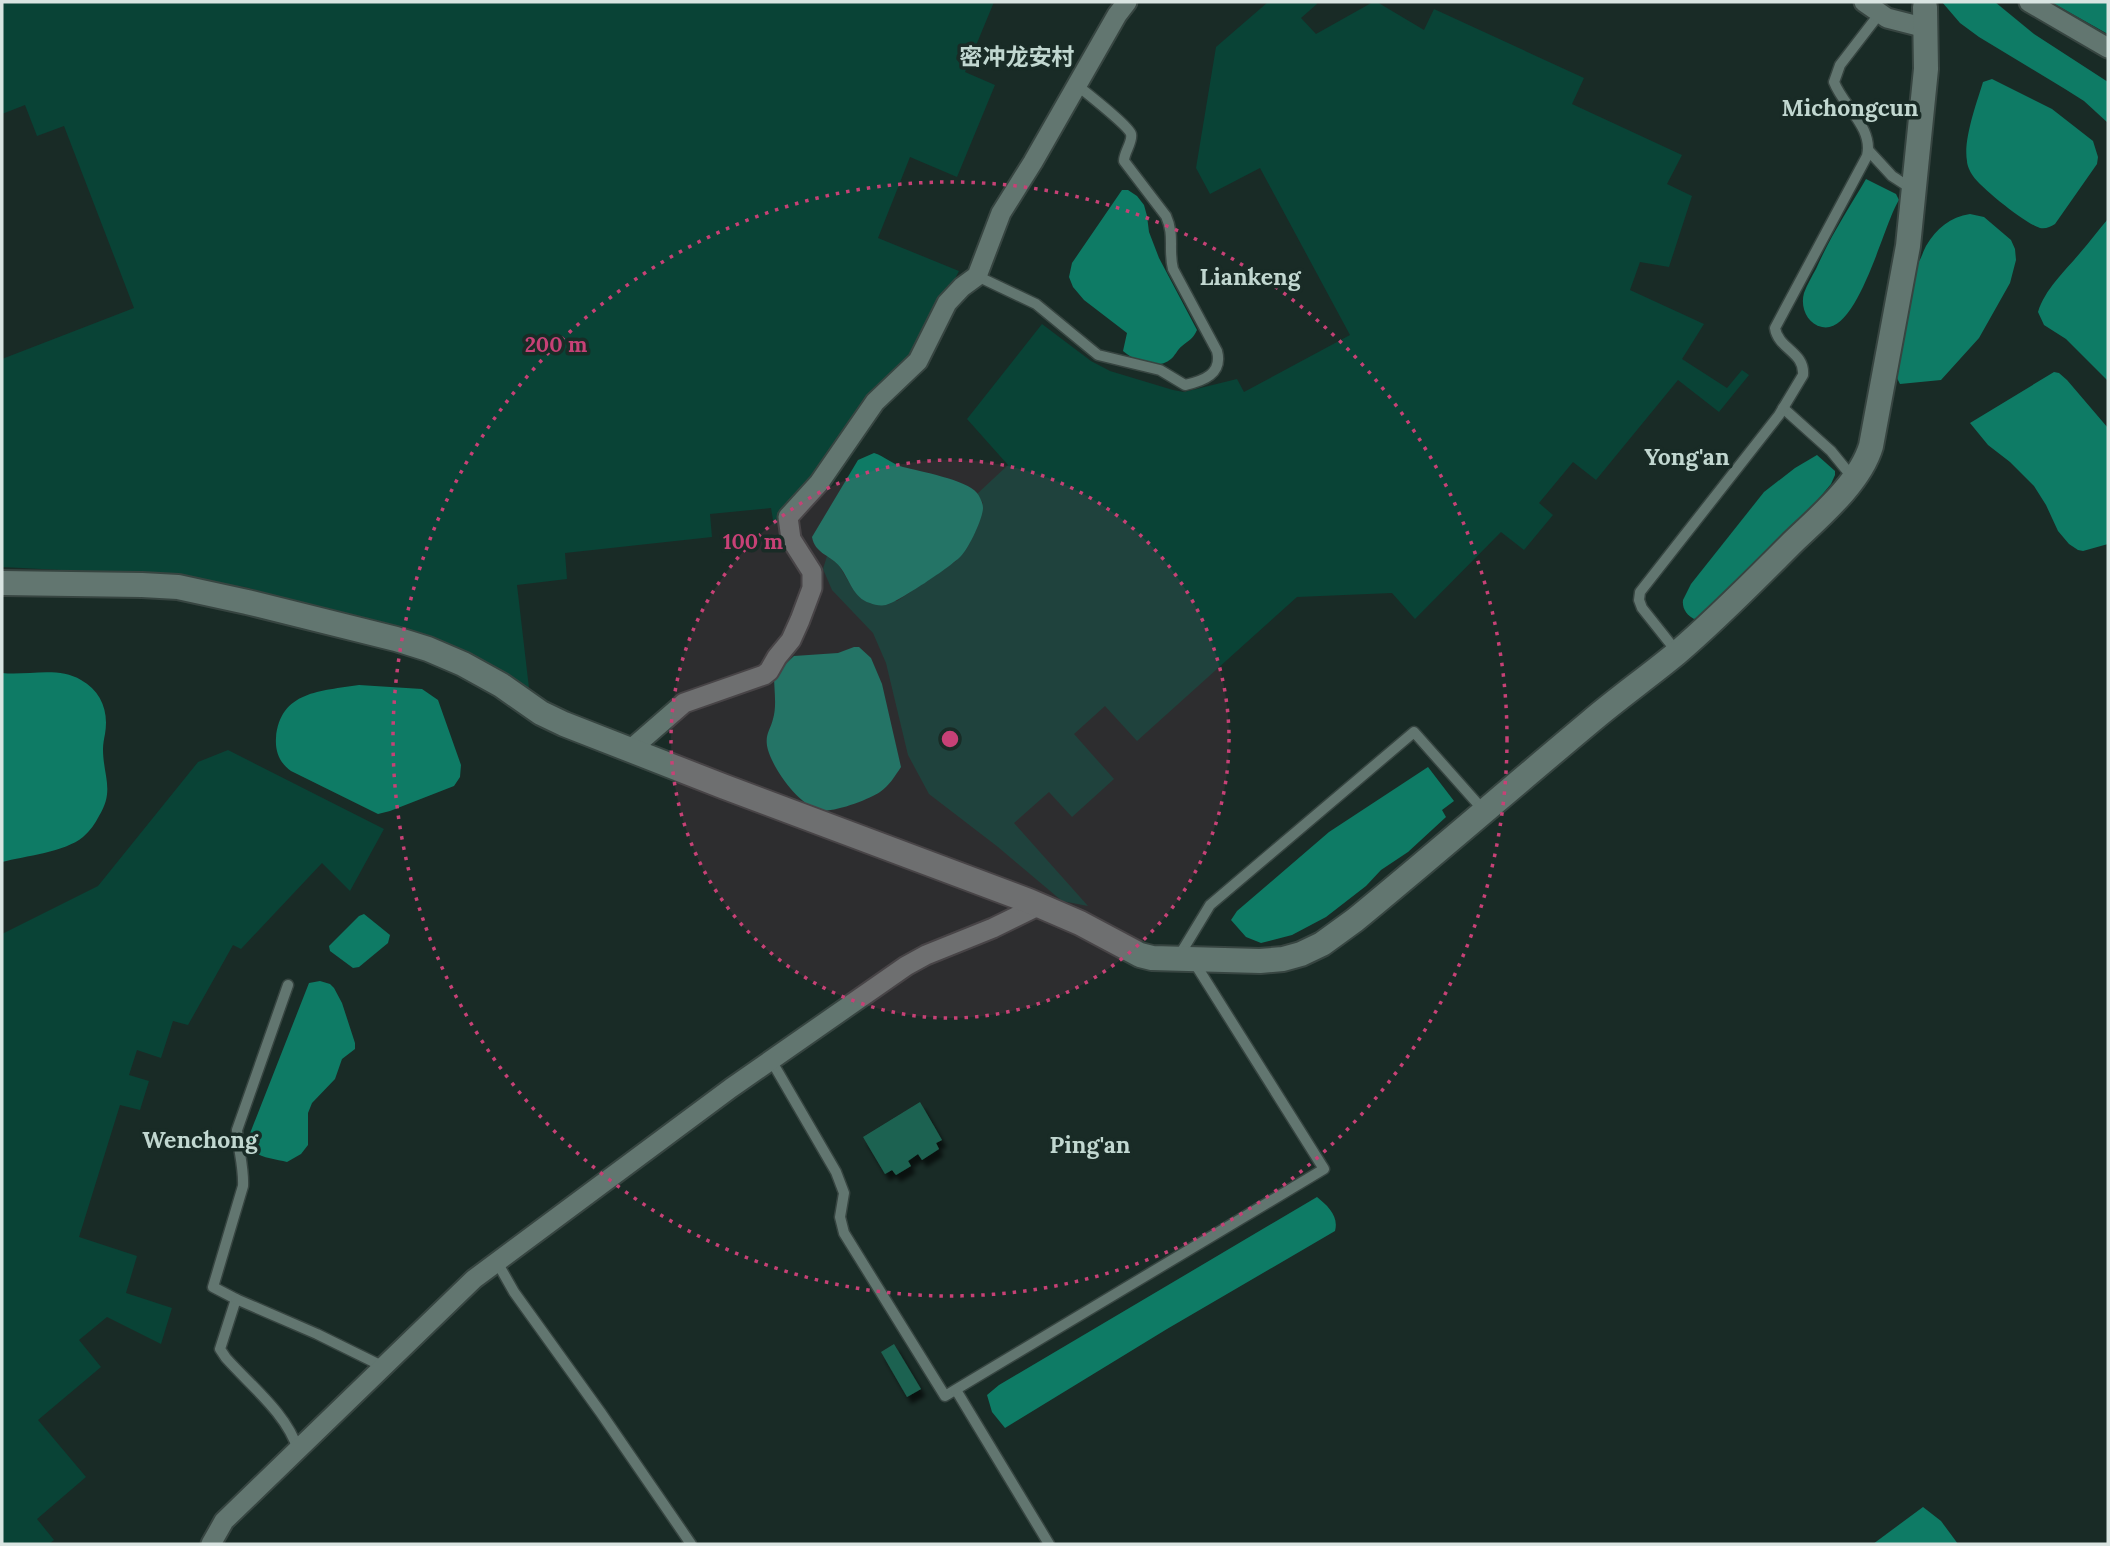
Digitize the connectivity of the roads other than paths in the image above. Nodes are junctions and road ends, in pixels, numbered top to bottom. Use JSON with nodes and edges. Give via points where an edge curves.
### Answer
{"nodes":[{"id":1,"x":1127,"y":2,"type":"edge"},
{"id":2,"x":2029,"y":2,"type":"edge"},
{"id":3,"x":1872,"y":7,"type":"edge"},
{"id":4,"x":1926,"y":12,"type":"edge"},
{"id":5,"x":2108,"y":48,"type":"edge"},
{"id":6,"x":1077,"y":85,"type":"junction"},
{"id":7,"x":1868,"y":150,"type":"junction"},
{"id":8,"x":1914,"y":191,"type":"junction"},
{"id":9,"x":977,"y":276,"type":"junction"},
{"id":10,"x":1783,"y":408,"type":"junction"},
{"id":11,"x":1853,"y":478,"type":"junction"},
{"id":12,"x":2,"y":583,"type":"edge"},
{"id":13,"x":1678,"y":652,"type":"junction"},
{"id":14,"x":630,"y":750,"type":"junction"},
{"id":15,"x":1485,"y":812,"type":"junction"},
{"id":16,"x":1040,"y":905,"type":"junction"},
{"id":17,"x":1185,"y":960,"type":"junction"},
{"id":18,"x":288,"y":985,"type":"dead end"},
{"id":19,"x":771,"y":1060,"type":"junction"},
{"id":20,"x":497,"y":1262,"type":"junction"},
{"id":21,"x":236,"y":1299,"type":"junction"},
{"id":22,"x":384,"y":1367,"type":"junction"},
{"id":23,"x":956,"y":1390,"type":"junction"},
{"id":24,"x":298,"y":1451,"type":"junction"},
{"id":25,"x":211,"y":1544,"type":"edge"},
{"id":26,"x":691,"y":1544,"type":"edge"},
{"id":27,"x":1049,"y":1544,"type":"edge"}],
"edges":[{"from":1,"to":6,"type":"street"},
{"from":2,"to":5,"type":"street"},
{"from":3,"to":4,"type":"street","via":[[1887,18]]},
{"from":3,"to":7,"type":"lane","via":[[1835,82],[1865,134]]},
{"from":4,"to":8,"type":"street","via":[[1926,69]]},
{"from":6,"to":9,"type":"street","via":[[1001,213]]},
{"from":6,"to":9,"type":"lane","via":[[1130,133],[1124,161],[1166,216],[1173,269],[1217,351],[1217,368],[1185,385],[1160,370],[1098,355],[1036,304]]},
{"from":7,"to":8,"type":"lane"},
{"from":7,"to":10,"type":"lane","via":[[1775,328],[1778,339],[1798,356],[1804,369]]},
{"from":8,"to":11,"type":"street","via":[[1874,433],[1868,456]]},
{"from":9,"to":14,"type":"street","via":[[947,303],[919,361],[875,402],[819,482],[788,517],[791,539],[812,572],[812,588],[791,640],[769,671],[684,703]]},
{"from":10,"to":11,"type":"lane","via":[[1831,451]]},
{"from":10,"to":13,"type":"lane","via":[[1640,592],[1642,608]]},
{"from":11,"to":13,"type":"street","via":[[1754,582]]},
{"from":12,"to":14,"type":"street","via":[[167,585],[396,639],[463,664],[541,713]]},
{"from":13,"to":15,"type":"street"},
{"from":14,"to":16,"type":"street"},
{"from":15,"to":17,"type":"street","via":[[1322,944],[1283,959]]},
{"from":15,"to":17,"type":"lane","via":[[1414,732],[1210,905]]},
{"from":16,"to":17,"type":"street","via":[[1140,954]]},
{"from":16,"to":19,"type":"street","via":[[916,960]]},
{"from":17,"to":23,"type":"lane","via":[[1324,1169]]},
{"from":18,"to":21,"type":"lane","via":[[237,1130],[243,1186],[213,1287]]},
{"from":19,"to":20,"type":"street"},
{"from":19,"to":23,"type":"lane","via":[[845,1193],[840,1217],[844,1233],[945,1396]]},
{"from":20,"to":22,"type":"street"},
{"from":20,"to":26,"type":"lane"},
{"from":21,"to":22,"type":"lane"},
{"from":21,"to":24,"type":"lane","via":[[220,1349],[278,1414]]},
{"from":22,"to":24,"type":"street"},
{"from":23,"to":27,"type":"lane"},
{"from":24,"to":25,"type":"street","via":[[225,1521]]}]}
